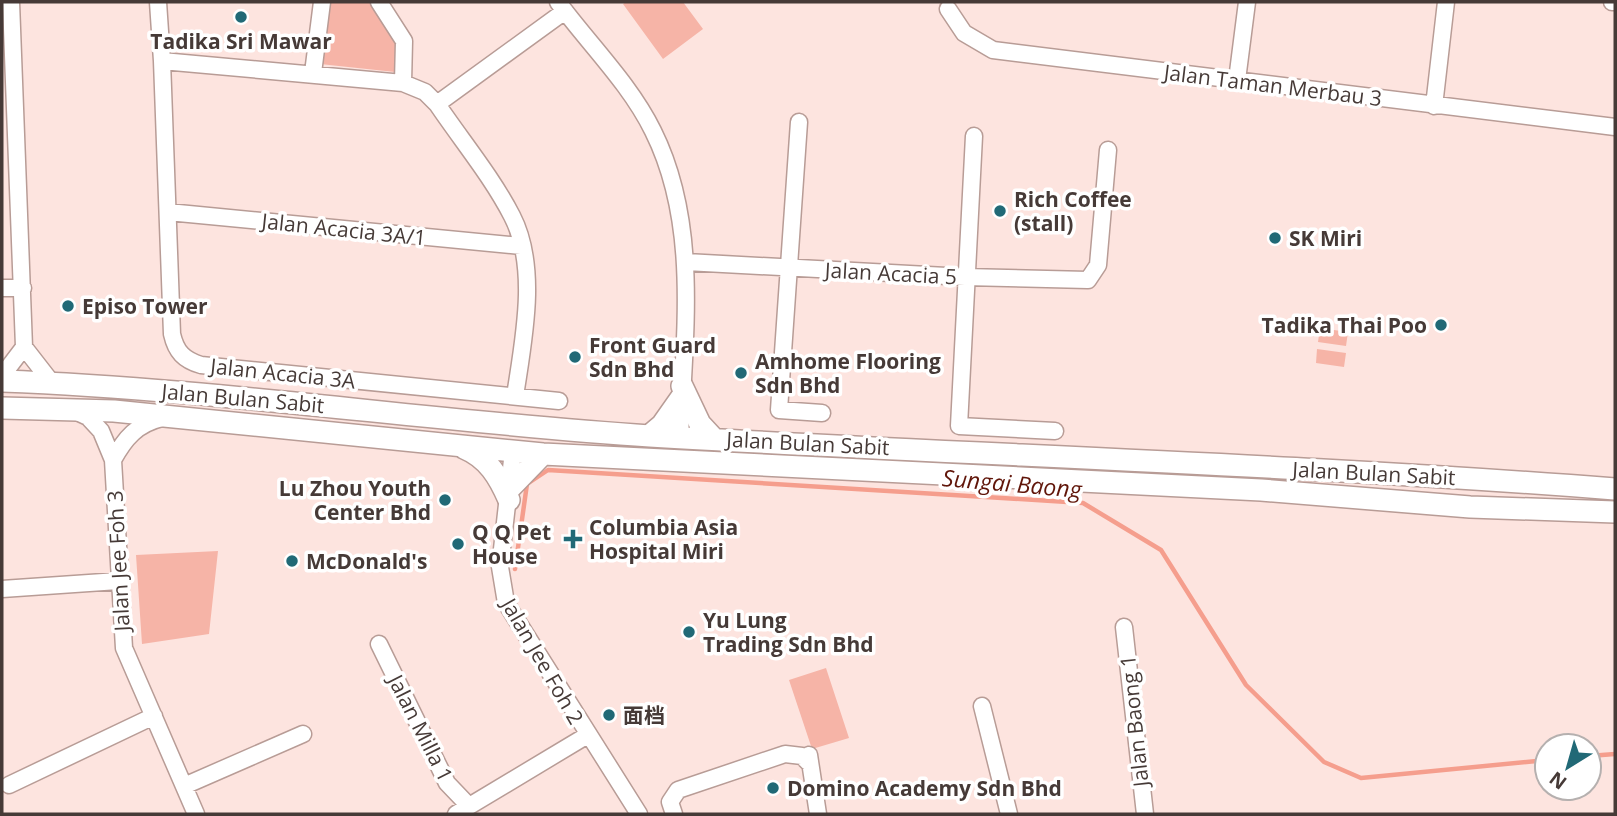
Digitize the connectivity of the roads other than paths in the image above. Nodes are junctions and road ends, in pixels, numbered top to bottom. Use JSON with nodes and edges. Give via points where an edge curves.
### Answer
{"nodes":[{"id":1,"x":158,"y":2,"type":"edge"},
{"id":2,"x":321,"y":2,"type":"edge"},
{"id":3,"x":379,"y":2,"type":"edge"},
{"id":4,"x":1247,"y":2,"type":"edge"},
{"id":5,"x":1446,"y":2,"type":"edge"},
{"id":6,"x":562,"y":6,"type":"edge"},
{"id":7,"x":948,"y":9,"type":"dead end"},
{"id":8,"x":8,"y":12,"type":"edge"},
{"id":9,"x":162,"y":61,"type":"junction"},
{"id":10,"x":313,"y":73,"type":"junction"},
{"id":11,"x":1237,"y":80,"type":"junction"},
{"id":12,"x":402,"y":83,"type":"junction"},
{"id":13,"x":437,"y":104,"type":"junction"},
{"id":14,"x":1434,"y":106,"type":"junction"},
{"id":15,"x":799,"y":122,"type":"dead end"},
{"id":16,"x":1615,"y":127,"type":"edge"},
{"id":17,"x":974,"y":136,"type":"dead end"},
{"id":18,"x":1108,"y":150,"type":"dead end"},
{"id":19,"x":10,"y":151,"type":"edge"},
{"id":20,"x":168,"y":212,"type":"junction"},
{"id":21,"x":521,"y":246,"type":"junction"},
{"id":22,"x":686,"y":262,"type":"junction"},
{"id":23,"x":788,"y":267,"type":"junction"},
{"id":24,"x":965,"y":277,"type":"junction"},
{"id":25,"x":2,"y":288,"type":"edge"},
{"id":26,"x":23,"y":288,"type":"junction"},
{"id":27,"x":24,"y":346,"type":"junction"},
{"id":28,"x":2,"y":378,"type":"edge"},
{"id":29,"x":52,"y":383,"type":"junction"},
{"id":30,"x":108,"y":385,"type":"junction"},
{"id":31,"x":682,"y":392,"type":"junction"},
{"id":32,"x":514,"y":396,"type":"junction"},
{"id":33,"x":559,"y":401,"type":"dead end"},
{"id":34,"x":2,"y":408,"type":"edge"},
{"id":35,"x":70,"y":408,"type":"junction"},
{"id":36,"x":822,"y":413,"type":"dead end"},
{"id":37,"x":170,"y":416,"type":"junction"},
{"id":38,"x":1055,"y":431,"type":"dead end"},
{"id":39,"x":649,"y":436,"type":"junction"},
{"id":40,"x":680,"y":436,"type":"junction"},
{"id":41,"x":713,"y":438,"type":"junction"},
{"id":42,"x":458,"y":445,"type":"junction"},
{"id":43,"x":513,"y":451,"type":"junction"},
{"id":44,"x":543,"y":454,"type":"junction"},
{"id":45,"x":113,"y":460,"type":"junction"},
{"id":46,"x":988,"y":479,"type":"junction"},
{"id":47,"x":1615,"y":489,"type":"edge"},
{"id":48,"x":509,"y":494,"type":"junction"},
{"id":49,"x":1615,"y":512,"type":"edge"},
{"id":50,"x":118,"y":581,"type":"junction"},
{"id":51,"x":2,"y":589,"type":"edge"},
{"id":52,"x":1124,"y":627,"type":"dead end"},
{"id":53,"x":379,"y":644,"type":"dead end"},
{"id":54,"x":982,"y":706,"type":"dead end"},
{"id":55,"x":153,"y":716,"type":"junction"},
{"id":56,"x":303,"y":734,"type":"dead end"},
{"id":57,"x":586,"y":736,"type":"junction"},
{"id":58,"x":9,"y":785,"type":"dead end"},
{"id":59,"x":184,"y":786,"type":"junction"},
{"id":60,"x":463,"y":810,"type":"edge"},
{"id":61,"x":196,"y":814,"type":"edge"},
{"id":62,"x":639,"y":814,"type":"edge"},
{"id":63,"x":674,"y":814,"type":"edge"},
{"id":64,"x":815,"y":814,"type":"edge"},
{"id":65,"x":1009,"y":814,"type":"edge"},
{"id":66,"x":1145,"y":814,"type":"edge"}],
"edges":[{"from":1,"to":9,"type":"street","name":"Jalan Acacia 3A"},
{"from":2,"to":10,"type":"street"},
{"from":3,"to":12,"type":"street","via":[[404,41]]},
{"from":4,"to":11,"type":"street"},
{"from":5,"to":14,"type":"street"},
{"from":6,"to":13,"type":"street"},
{"from":6,"to":22,"type":"street","via":[[652,129],[671,170]]},
{"from":7,"to":11,"type":"street","name":"Jalan Taman Merbau 3","via":[[964,33],[993,50]]},
{"from":8,"to":19,"type":"street"},
{"from":9,"to":10,"type":"street"},
{"from":9,"to":20,"type":"street","name":"Jalan Acacia 3A"},
{"from":10,"to":12,"type":"street"},
{"from":11,"to":14,"type":"street","name":"Jalan Taman Merbau 3"},
{"from":12,"to":13,"type":"street","via":[[425,92]]},
{"from":13,"to":21,"type":"street","via":[[513,217]]},
{"from":14,"to":16,"type":"street","name":"Jalan Taman Merbau 3"},
{"from":15,"to":23,"type":"street"},
{"from":17,"to":24,"type":"street"},
{"from":18,"to":24,"type":"street","name":"Jalan Acacia 5","via":[[1094,275],[1088,280]]},
{"from":19,"to":26,"type":"street"},
{"from":20,"to":21,"type":"street","name":"Jalan Acacia 3A/1"},
{"from":20,"to":32,"type":"street","name":"Jalan Acacia 3A","via":[[172,334],[185,358],[201,365]]},
{"from":21,"to":32,"type":"street","via":[[526,321]]},
{"from":22,"to":23,"type":"street","name":"Jalan Acacia 5"},
{"from":22,"to":31,"type":"street"},
{"from":23,"to":24,"type":"street","name":"Jalan Acacia 5"},
{"from":23,"to":36,"type":"street","via":[[779,410]]},
{"from":24,"to":38,"type":"street","via":[[959,426]]},
{"from":25,"to":26,"type":"street"},
{"from":26,"to":27,"type":"street"},
{"from":27,"to":28,"type":"street"},
{"from":27,"to":29,"type":"street"},
{"from":28,"to":29,"type":"main road","name":"Jalan Bulan Sabit"},
{"from":29,"to":30,"type":"main road","name":"Jalan Bulan Sabit"},
{"from":30,"to":39,"type":"main road","name":"Jalan Bulan Sabit"},
{"from":30,"to":43,"type":"main road","via":[[133,395],[484,433]]},
{"from":31,"to":39,"type":"main road","via":[[662,425]]},
{"from":31,"to":40,"type":"street"},
{"from":31,"to":41,"type":"main road"},
{"from":32,"to":33,"type":"street","name":"Jalan Acacia 3A"},
{"from":34,"to":35,"type":"main road","name":"Jalan Bulan Sabit"},
{"from":35,"to":37,"type":"main road","name":"Jalan Bulan Sabit"},
{"from":35,"to":45,"type":"street","name":"Jalan Jee Foh 3","via":[[101,430]]},
{"from":37,"to":42,"type":"main road","name":"Jalan Bulan Sabit"},
{"from":37,"to":45,"type":"street","name":"Jalan Jee Foh 3","via":[[141,425]]},
{"from":39,"to":40,"type":"main road","name":"Jalan Bulan Sabit"},
{"from":40,"to":41,"type":"main road","name":"Jalan Bulan Sabit"},
{"from":40,"to":46,"type":"main road","via":[[702,452],[714,454],[946,466]]},
{"from":41,"to":47,"type":"main road","name":"Jalan Bulan Sabit"},
{"from":42,"to":43,"type":"main road","name":"Jalan Bulan Sabit"},
{"from":42,"to":48,"type":"main road","via":[[477,453]]},
{"from":43,"to":44,"type":"main road","name":"Jalan Bulan Sabit"},
{"from":43,"to":48,"type":"street","name":"Jalan Jee Foh 2"},
{"from":44,"to":46,"type":"main road","name":"Jalan Bulan Sabit"},
{"from":44,"to":48,"type":"main road"},
{"from":45,"to":50,"type":"street","name":"Jalan Jee Foh 3"},
{"from":46,"to":49,"type":"main road","name":"Jalan Bulan Sabit"},
{"from":48,"to":57,"type":"street","name":"Jalan Jee Foh 2","via":[[500,567],[506,603]]},
{"from":50,"to":51,"type":"street"},
{"from":50,"to":55,"type":"street","name":"Jalan Jee Foh 3","via":[[124,648]]},
{"from":52,"to":66,"type":"street","name":"Jalan Baong 1"},
{"from":53,"to":60,"type":"street","name":"Jalan Milla 1"},
{"from":54,"to":65,"type":"street"},
{"from":55,"to":58,"type":"street"},
{"from":55,"to":59,"type":"street","name":"Jalan Jee Foh 3"},
{"from":56,"to":59,"type":"street"},
{"from":57,"to":60,"type":"street"},
{"from":57,"to":62,"type":"street","name":"Jalan Jee Foh 2"},
{"from":59,"to":61,"type":"street","name":"Jalan Jee Foh 3"},
{"from":63,"to":64,"type":"street","via":[[670,802],[678,790],[785,754],[808,759]]}]}
